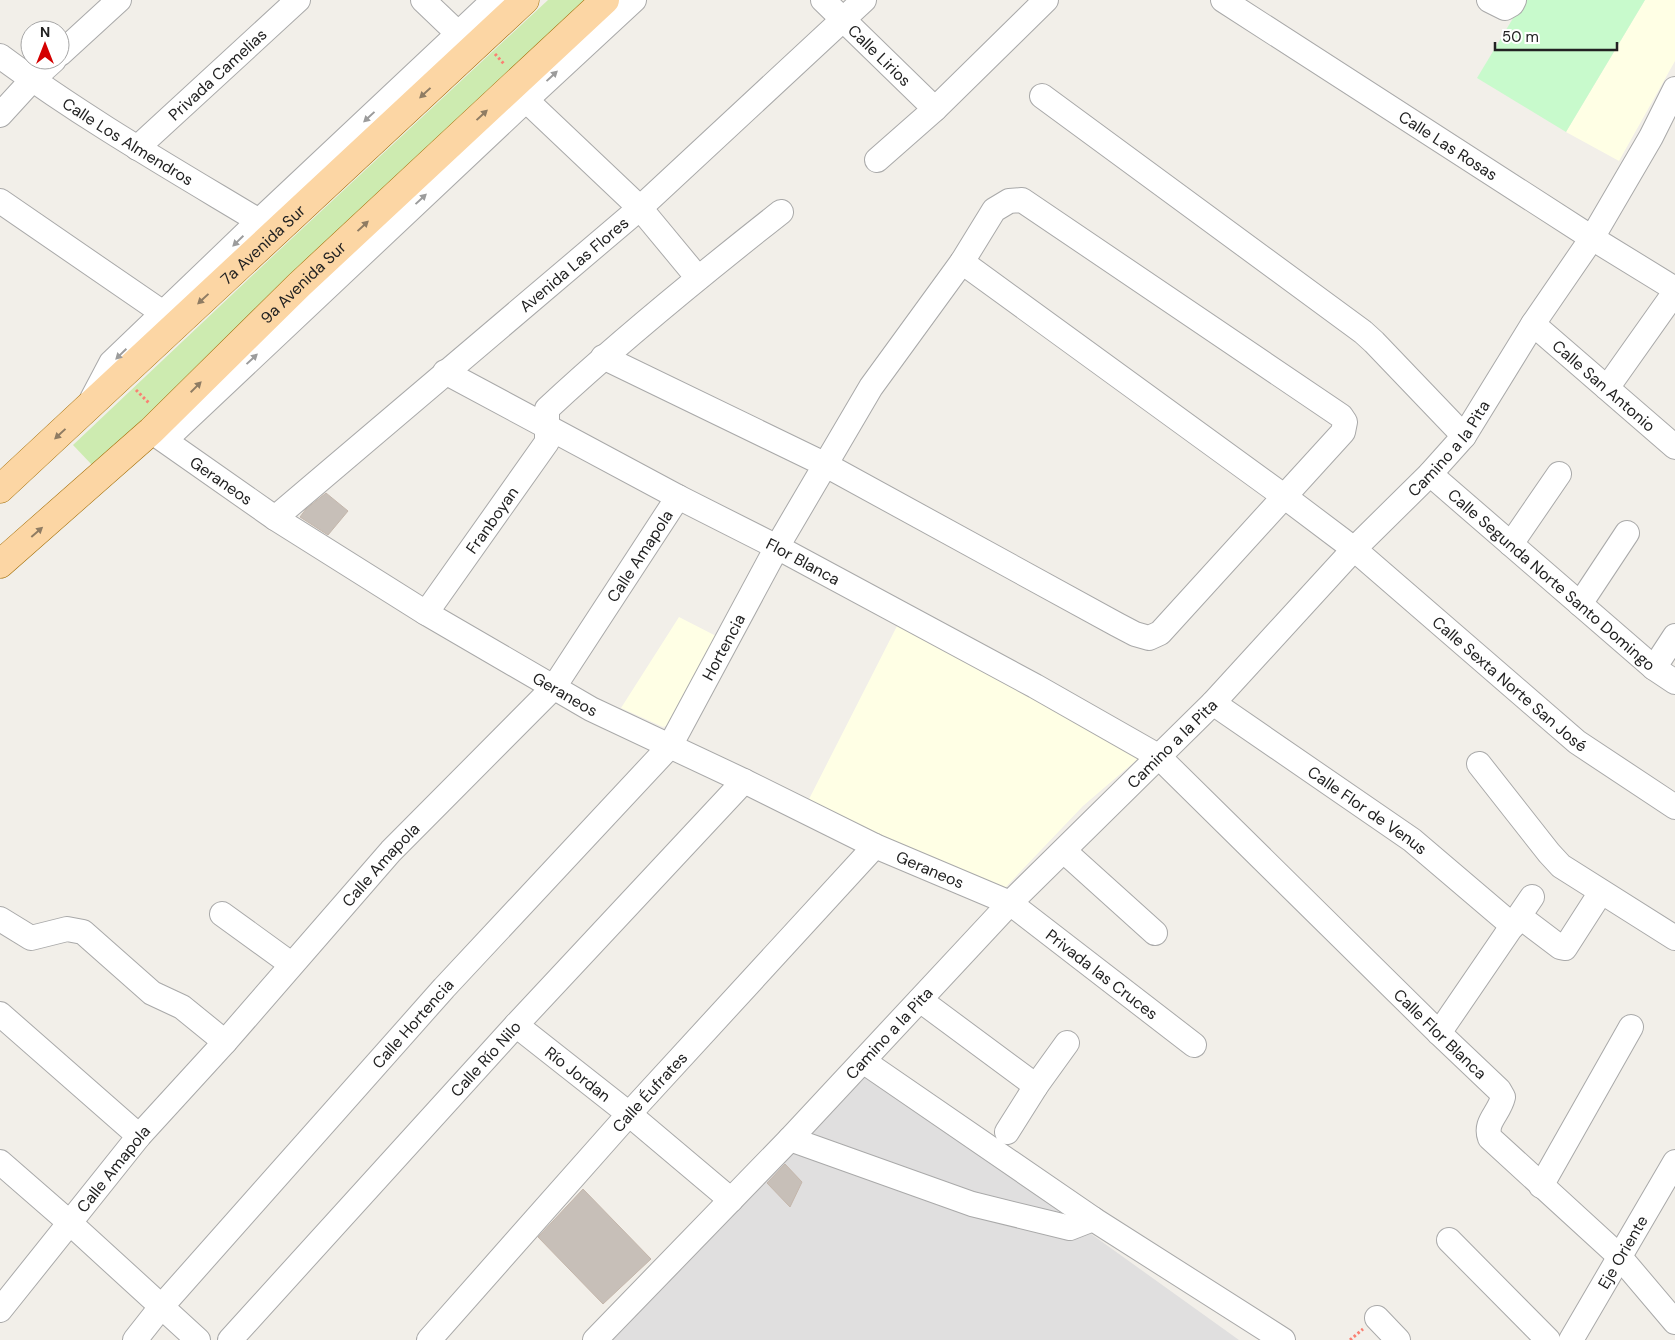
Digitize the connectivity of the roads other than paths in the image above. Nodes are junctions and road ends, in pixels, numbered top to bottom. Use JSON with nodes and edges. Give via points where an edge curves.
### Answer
{"nodes":[{"id":1,"x":119,"y":0,"type":"edge"},
{"id":2,"x":298,"y":0,"type":"edge"},
{"id":3,"x":423,"y":0,"type":"edge"},
{"id":4,"x":494,"y":0,"type":"edge"},
{"id":5,"x":525,"y":0,"type":"edge"},
{"id":6,"x":634,"y":0,"type":"edge"},
{"id":7,"x":823,"y":0,"type":"edge"},
{"id":8,"x":864,"y":0,"type":"edge"},
{"id":9,"x":1046,"y":0,"type":"edge"},
{"id":10,"x":1222,"y":0,"type":"edge"},
{"id":11,"x":1489,"y":0,"type":"edge"},
{"id":12,"x":1514,"y":0,"type":"edge"},
{"id":13,"x":600,"y":5,"type":"edge"},
{"id":14,"x":843,"y":19,"type":"junction"},
{"id":15,"x":471,"y":40,"type":"junction"},
{"id":16,"x":70,"y":45,"type":"edge"},
{"id":17,"x":585,"y":45,"type":"junction"},
{"id":18,"x":0,"y":56,"type":"edge"},
{"id":19,"x":43,"y":70,"type":"edge"},
{"id":20,"x":32,"y":80,"type":"junction"},
{"id":21,"x":1675,"y":89,"type":"edge"},
{"id":22,"x":523,"y":90,"type":"junction"},
{"id":23,"x":1042,"y":96,"type":"dead end"},
{"id":24,"x":934,"y":110,"type":"junction"},
{"id":25,"x":0,"y":115,"type":"edge"},
{"id":26,"x":137,"y":148,"type":"junction"},
{"id":27,"x":877,"y":160,"type":"dead end"},
{"id":28,"x":0,"y":201,"type":"edge"},
{"id":29,"x":640,"y":208,"type":"junction"},
{"id":30,"x":781,"y":212,"type":"dead end"},
{"id":31,"x":259,"y":221,"type":"junction"},
{"id":32,"x":1592,"y":238,"type":"junction"},
{"id":33,"x":962,"y":262,"type":"junction"},
{"id":34,"x":698,"y":278,"type":"junction"},
{"id":35,"x":1675,"y":290,"type":"edge"},
{"id":36,"x":163,"y":313,"type":"junction"},
{"id":37,"x":1533,"y":324,"type":"junction"},
{"id":38,"x":602,"y":357,"type":"junction"},
{"id":39,"x":446,"y":372,"type":"junction"},
{"id":40,"x":1607,"y":388,"type":"junction"},
{"id":41,"x":86,"y":410,"type":"junction"},
{"id":42,"x":547,"y":425,"type":"junction"},
{"id":43,"x":160,"y":430,"type":"junction"},
{"id":44,"x":1464,"y":436,"type":"junction"},
{"id":45,"x":1675,"y":447,"type":"edge"},
{"id":46,"x":824,"y":464,"type":"junction"},
{"id":47,"x":1430,"y":474,"type":"junction"},
{"id":48,"x":1559,"y":474,"type":"dead end"},
{"id":49,"x":0,"y":489,"type":"edge"},
{"id":50,"x":678,"y":497,"type":"junction"},
{"id":51,"x":1285,"y":497,"type":"junction"},
{"id":52,"x":275,"y":518,"type":"junction"},
{"id":53,"x":1627,"y":533,"type":"dead end"},
{"id":54,"x":1511,"y":544,"type":"junction"},
{"id":55,"x":777,"y":547,"type":"junction"},
{"id":56,"x":1354,"y":550,"type":"junction"},
{"id":57,"x":0,"y":564,"type":"edge"},
{"id":58,"x":1580,"y":604,"type":"junction"},
{"id":59,"x":426,"y":613,"type":"junction"},
{"id":60,"x":1675,"y":636,"type":"edge"},
{"id":61,"x":1654,"y":668,"type":"junction"},
{"id":62,"x":1675,"y":682,"type":"edge"},
{"id":63,"x":554,"y":687,"type":"junction"},
{"id":64,"x":1213,"y":703,"type":"junction"},
{"id":65,"x":670,"y":746,"type":"junction"},
{"id":66,"x":1158,"y":756,"type":"junction"},
{"id":67,"x":1479,"y":764,"type":"dead end"},
{"id":68,"x":744,"y":781,"type":"junction"},
{"id":69,"x":1675,"y":807,"type":"edge"},
{"id":70,"x":876,"y":846,"type":"junction"},
{"id":71,"x":1064,"y":850,"type":"junction"},
{"id":72,"x":1601,"y":892,"type":"junction"},
{"id":73,"x":1532,"y":896,"type":"dead end"},
{"id":74,"x":1010,"y":902,"type":"junction"},
{"id":75,"x":222,"y":914,"type":"dead end"},
{"id":76,"x":0,"y":919,"type":"edge"},
{"id":77,"x":1515,"y":922,"type":"junction"},
{"id":78,"x":1155,"y":933,"type":"dead end"},
{"id":79,"x":1675,"y":938,"type":"edge"},
{"id":80,"x":292,"y":964,"type":"junction"},
{"id":81,"x":920,"y":1000,"type":"junction"},
{"id":82,"x":0,"y":1014,"type":"edge"},
{"id":83,"x":516,"y":1025,"type":"junction"},
{"id":84,"x":1631,"y":1026,"type":"dead end"},
{"id":85,"x":1438,"y":1033,"type":"junction"},
{"id":86,"x":225,"y":1042,"type":"junction"},
{"id":87,"x":1067,"y":1043,"type":"dead end"},
{"id":88,"x":1194,"y":1045,"type":"dead end"},
{"id":89,"x":863,"y":1061,"type":"junction"},
{"id":90,"x":1036,"y":1086,"type":"junction"},
{"id":91,"x":629,"y":1114,"type":"junction"},
{"id":92,"x":1007,"y":1132,"type":"dead end"},
{"id":93,"x":139,"y":1136,"type":"junction"},
{"id":94,"x":790,"y":1139,"type":"junction"},
{"id":95,"x":0,"y":1162,"type":"edge"},
{"id":96,"x":1675,"y":1162,"type":"edge"},
{"id":97,"x":1541,"y":1186,"type":"junction"},
{"id":98,"x":730,"y":1200,"type":"junction"},
{"id":99,"x":1093,"y":1219,"type":"junction"},
{"id":100,"x":70,"y":1223,"type":"junction"},
{"id":101,"x":1449,"y":1240,"type":"dead end"},
{"id":102,"x":1619,"y":1256,"type":"junction"},
{"id":103,"x":161,"y":1307,"type":"junction"},
{"id":104,"x":0,"y":1310,"type":"edge"},
{"id":105,"x":1672,"y":1312,"type":"edge"},
{"id":106,"x":1377,"y":1318,"type":"dead end"},
{"id":107,"x":135,"y":1340,"type":"edge"},
{"id":108,"x":198,"y":1340,"type":"edge"},
{"id":109,"x":230,"y":1340,"type":"edge"},
{"id":110,"x":429,"y":1340,"type":"edge"},
{"id":111,"x":595,"y":1340,"type":"edge"},
{"id":112,"x":1283,"y":1340,"type":"edge"},
{"id":113,"x":1398,"y":1340,"type":"edge"},
{"id":114,"x":1548,"y":1340,"type":"edge"},
{"id":115,"x":1571,"y":1340,"type":"edge"}],
"edges":[{"from":1,"to":16,"type":"street"},
{"from":2,"to":26,"type":"street","name":"Privada Camelias"},
{"from":3,"to":15,"type":"street"},
{"from":4,"to":15,"type":"street"},
{"from":5,"to":15,"type":"main road","name":"7a Avenida Sur"},
{"from":6,"to":17,"type":"street"},
{"from":7,"to":14,"type":"street","name":"Calle Lirios"},
{"from":8,"to":14,"type":"street","name":"Avenida Las Flores"},
{"from":9,"to":24,"type":"street"},
{"from":10,"to":32,"type":"street","name":"Calle Las Rosas"},
{"from":11,"to":12,"type":"street","via":[[1505,8]]},
{"from":13,"to":17,"type":"main road"},
{"from":13,"to":22,"type":"main road","name":"9a Avenida Sur"},
{"from":14,"to":24,"type":"street","name":"Calle Lirios"},
{"from":14,"to":29,"type":"street","name":"Avenida Las Flores"},
{"from":15,"to":31,"type":"street","one_way":true},
{"from":15,"to":41,"type":"main road","name":"7a Avenida Sur","one_way":true},
{"from":22,"to":17,"type":"street","one_way":true},
{"from":18,"to":20,"type":"street","name":"Calle Los Almendros"},
{"from":19,"to":20,"type":"street"},
{"from":20,"to":25,"type":"street"},
{"from":20,"to":26,"type":"street","name":"Calle Los Almendros"},
{"from":21,"to":32,"type":"street","name":"Camino a la Pita"},
{"from":22,"to":29,"type":"street"},
{"from":43,"to":22,"type":"main road","name":"9a Avenida Sur","one_way":true,"via":[[299,285]]},
{"from":23,"to":44,"type":"street","via":[[1363,332]]},
{"from":24,"to":27,"type":"street"},
{"from":26,"to":31,"type":"street","name":"Calle Los Almendros"},
{"from":28,"to":36,"type":"street"},
{"from":29,"to":34,"type":"street"},
{"from":29,"to":39,"type":"street","name":"Avenida Las Flores"},
{"from":30,"to":34,"type":"street","name":"Franboyan"},
{"from":31,"to":36,"type":"street","one_way":true},
{"from":32,"to":35,"type":"street","name":"Calle Las Rosas"},
{"from":32,"to":37,"type":"street","name":"Camino a la Pita"},
{"from":33,"to":46,"type":"street","name":"Hortencia","via":[[871,387]]},
{"from":33,"to":51,"type":"street","name":"Calle Sexta Norte San José"},
{"from":33,"to":51,"type":"street","name":"Hortencia","via":[[994,210],[1009,201],[1022,200],[1341,416],[1345,422],[1343,432]]},
{"from":34,"to":38,"type":"street","name":"Franboyan"},
{"from":35,"to":40,"type":"street"},
{"from":36,"to":41,"type":"street","one_way":true,"via":[[111,363]]},
{"from":37,"to":40,"type":"street","name":"Calle San Antonio"},
{"from":37,"to":44,"type":"street","name":"Camino a la Pita"},
{"from":38,"to":42,"type":"street","name":"Franboyan","via":[[547,409]]},
{"from":38,"to":46,"type":"street"},
{"from":39,"to":42,"type":"street","name":"Flor Blanca"},
{"from":39,"to":52,"type":"street","name":"Avenida Las Flores"},
{"from":40,"to":45,"type":"street","name":"Calle San Antonio"},
{"from":41,"to":49,"type":"main road","name":"7a Avenida Sur","one_way":true},
{"from":42,"to":50,"type":"street","name":"Flor Blanca"},
{"from":42,"to":59,"type":"street","name":"Franboyan","via":[[548,442]]},
{"from":43,"to":52,"type":"street","name":"Geraneos"},
{"from":57,"to":43,"type":"main road","name":"9a Avenida Sur","one_way":true},
{"from":44,"to":47,"type":"street","name":"Camino a la Pita"},
{"from":46,"to":51,"type":"street","via":[[1116,624],[1149,638],[1160,632]]},
{"from":46,"to":55,"type":"street","name":"Hortencia"},
{"from":47,"to":54,"type":"street","name":"Calle Segunda Norte Santo Domingo"},
{"from":47,"to":56,"type":"street","name":"Camino a la Pita"},
{"from":48,"to":54,"type":"street"},
{"from":50,"to":55,"type":"street","name":"Flor Blanca"},
{"from":50,"to":63,"type":"street","name":"Calle Amapola"},
{"from":51,"to":56,"type":"street","name":"Calle Sexta Norte San José"},
{"from":52,"to":59,"type":"street","name":"Geraneos"},
{"from":53,"to":58,"type":"street"},
{"from":54,"to":58,"type":"street","name":"Calle Segunda Norte Santo Domingo"},
{"from":55,"to":65,"type":"street","name":"Hortencia"},
{"from":55,"to":66,"type":"street","name":"Flor Blanca"},
{"from":56,"to":64,"type":"street","name":"Camino a la Pita"},
{"from":56,"to":69,"type":"street","name":"Calle Sexta Norte San José","via":[[1576,742]]},
{"from":58,"to":61,"type":"street","name":"Calle Segunda Norte Santo Domingo"},
{"from":59,"to":63,"type":"street","name":"Geraneos"},
{"from":60,"to":61,"type":"street"},
{"from":61,"to":62,"type":"street","name":"Calle Segunda Norte Santo Domingo"},
{"from":63,"to":65,"type":"street","name":"Geraneos","via":[[591,709]]},
{"from":63,"to":80,"type":"street","name":"Calle Amapola","via":[[391,851]]},
{"from":64,"to":66,"type":"street","name":"Camino a la Pita"},
{"from":64,"to":77,"type":"street","name":"Calle Flor de Venus","via":[[1412,840]]},
{"from":65,"to":68,"type":"street","name":"Geraneos"},
{"from":65,"to":103,"type":"street","name":"Calle Hortencia","via":[[444,988]]},
{"from":66,"to":71,"type":"street","name":"Camino a la Pita"},
{"from":66,"to":85,"type":"street","name":"Calle Flor Blanca"},
{"from":67,"to":72,"type":"street","via":[[1561,866]]},
{"from":68,"to":70,"type":"street","name":"Geraneos"},
{"from":68,"to":83,"type":"street","name":"Calle Río Nilo"},
{"from":70,"to":74,"type":"street","name":"Geraneos"},
{"from":70,"to":91,"type":"street","name":"Calle Éufrates"},
{"from":71,"to":74,"type":"street","name":"Camino a la Pita"},
{"from":71,"to":78,"type":"street"},
{"from":72,"to":77,"type":"street","name":"Calle Flor de Venus","via":[[1565,948],[1523,920]]},
{"from":72,"to":79,"type":"street"},
{"from":73,"to":77,"type":"street"},
{"from":74,"to":81,"type":"street","name":"Camino a la Pita"},
{"from":74,"to":88,"type":"street","name":"Privada las Cruces"},
{"from":75,"to":80,"type":"street"},
{"from":76,"to":86,"type":"street","via":[[31,938],[67,929],[83,932],[152,993],[182,1007]]},
{"from":77,"to":85,"type":"street"},
{"from":80,"to":86,"type":"street","name":"Calle Amapola"},
{"from":81,"to":89,"type":"street","name":"Camino a la Pita"},
{"from":81,"to":90,"type":"street"},
{"from":82,"to":93,"type":"street"},
{"from":83,"to":91,"type":"street","name":"Río Jordan"},
{"from":83,"to":109,"type":"street","name":"Calle Río Nilo"},
{"from":84,"to":97,"type":"street"},
{"from":85,"to":97,"type":"street","name":"Calle Flor Blanca","via":[[1499,1090],[1503,1097],[1489,1124],[1490,1138]]},
{"from":86,"to":93,"type":"street","name":"Calle Amapola"},
{"from":87,"to":90,"type":"street"},
{"from":89,"to":94,"type":"street","name":"Camino a la Pita"},
{"from":89,"to":99,"type":"street"},
{"from":90,"to":92,"type":"street"},
{"from":91,"to":98,"type":"street","name":"Río Jordan"},
{"from":91,"to":110,"type":"street","name":"Calle Éufrates"},
{"from":93,"to":100,"type":"street","name":"Calle Amapola"},
{"from":94,"to":98,"type":"street","name":"Camino a la Pita"},
{"from":94,"to":99,"type":"street","via":[[972,1204],[1070,1228]]},
{"from":95,"to":100,"type":"street"},
{"from":96,"to":102,"type":"street","name":"Eje Oriente"},
{"from":97,"to":102,"type":"street","name":"Calle Flor Blanca"},
{"from":98,"to":111,"type":"street","name":"Camino a la Pita"},
{"from":99,"to":112,"type":"street"},
{"from":100,"to":103,"type":"street"},
{"from":100,"to":104,"type":"street","name":"Calle Amapola"},
{"from":101,"to":114,"type":"street"},
{"from":102,"to":105,"type":"street","name":"Calle Flor Blanca"},
{"from":102,"to":115,"type":"street","name":"Eje Oriente"},
{"from":103,"to":107,"type":"street","name":"Calle Hortencia"},
{"from":103,"to":108,"type":"street"},
{"from":106,"to":113,"type":"street"}]}
